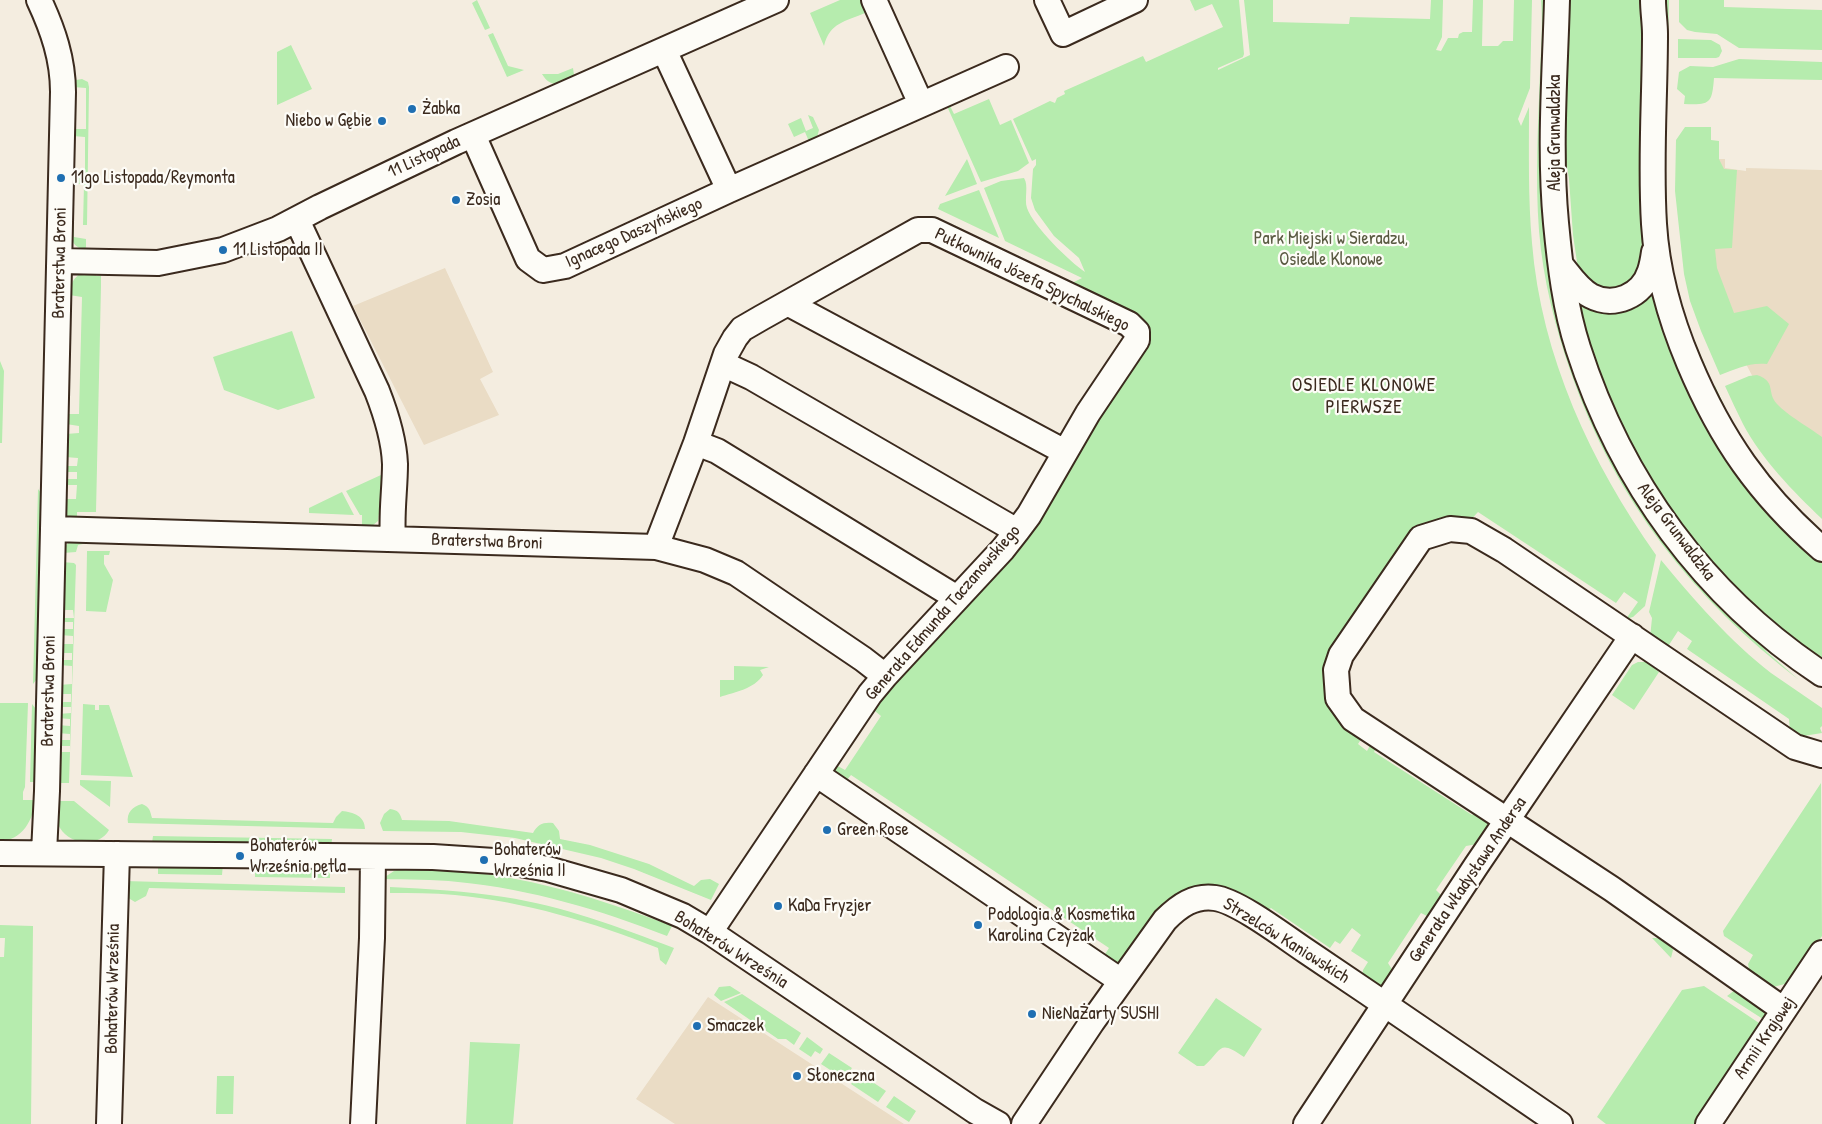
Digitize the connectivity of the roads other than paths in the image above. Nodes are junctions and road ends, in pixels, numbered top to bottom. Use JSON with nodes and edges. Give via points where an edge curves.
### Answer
{"nodes":[{"id":1,"x":39,"y":0,"type":"edge"},
{"id":2,"x":776,"y":0,"type":"edge"},
{"id":3,"x":874,"y":0,"type":"edge"},
{"id":4,"x":1048,"y":0,"type":"edge"},
{"id":5,"x":1135,"y":0,"type":"edge"},
{"id":6,"x":1557,"y":0,"type":"edge"},
{"id":7,"x":1653,"y":0,"type":"edge"},
{"id":8,"x":664,"y":50,"type":"junction"},
{"id":9,"x":1006,"y":67,"type":"dead end"},
{"id":10,"x":921,"y":104,"type":"junction"},
{"id":11,"x":473,"y":135,"type":"junction"},
{"id":12,"x":728,"y":190,"type":"junction"},
{"id":13,"x":296,"y":220,"type":"junction"},
{"id":14,"x":1656,"y":245,"type":"junction"},
{"id":15,"x":60,"y":262,"type":"junction"},
{"id":16,"x":1561,"y":265,"type":"junction"},
{"id":17,"x":789,"y":304,"type":"junction"},
{"id":18,"x":1137,"y":340,"type":"joint"},
{"id":19,"x":723,"y":364,"type":"junction"},
{"id":20,"x":696,"y":443,"type":"junction"},
{"id":21,"x":1065,"y":452,"type":"junction"},
{"id":22,"x":53,"y":529,"type":"junction"},
{"id":23,"x":1017,"y":531,"type":"junction"},
{"id":24,"x":393,"y":539,"type":"junction"},
{"id":25,"x":656,"y":547,"type":"junction"},
{"id":26,"x":1822,"y":549,"type":"edge"},
{"id":27,"x":958,"y":598,"type":"junction"},
{"id":28,"x":1632,"y":636,"type":"junction"},
{"id":29,"x":1822,"y":674,"type":"edge"},
{"id":30,"x":885,"y":676,"type":"junction"},
{"id":31,"x":1822,"y":754,"type":"edge"},
{"id":32,"x":816,"y":774,"type":"junction"},
{"id":33,"x":1508,"y":820,"type":"junction"},
{"id":34,"x":0,"y":852,"type":"edge"},
{"id":35,"x":44,"y":853,"type":"junction"},
{"id":36,"x":117,"y":854,"type":"junction"},
{"id":37,"x":372,"y":857,"type":"junction"},
{"id":38,"x":710,"y":932,"type":"junction"},
{"id":39,"x":1822,"y":953,"type":"edge"},
{"id":40,"x":1121,"y":981,"type":"junction"},
{"id":41,"x":1386,"y":1004,"type":"junction"},
{"id":42,"x":1784,"y":1010,"type":"junction"},
{"id":43,"x":109,"y":1124,"type":"edge"},
{"id":44,"x":363,"y":1124,"type":"edge"},
{"id":45,"x":998,"y":1124,"type":"edge"},
{"id":46,"x":1024,"y":1124,"type":"edge"},
{"id":47,"x":1306,"y":1124,"type":"edge"},
{"id":48,"x":1560,"y":1124,"type":"edge"},
{"id":49,"x":1708,"y":1124,"type":"edge"}],
"edges":[{"from":1,"to":15,"type":"street","name":"Braterstwa Broni","via":[[56,41],[63,72]]},
{"from":2,"to":8,"type":"street","name":"11 Listopada"},
{"from":3,"to":10,"type":"street"},
{"from":4,"to":5,"type":"street","via":[[1063,34]]},
{"from":6,"to":16,"type":"street","name":"Aleja Grunwaldzka","via":[[1553,146]]},
{"from":7,"to":14,"type":"street","via":[[1652,156]]},
{"from":8,"to":11,"type":"street","name":"11 Listopada"},
{"from":8,"to":12,"type":"street"},
{"from":9,"to":10,"type":"street","name":"Ignacego Daszyńskiego"},
{"from":10,"to":12,"type":"street","name":"Ignacego Daszyńskiego"},
{"from":11,"to":12,"type":"street","name":"Ignacego Daszyńskiego","via":[[528,259],[543,270],[565,266]]},
{"from":11,"to":13,"type":"street","name":"11 Listopada"},
{"from":13,"to":15,"type":"street","name":"11 Listopada","via":[[223,250],[188,258],[154,263]]},
{"from":13,"to":24,"type":"street","via":[[385,412],[395,463],[391,517]]},
{"from":14,"to":16,"type":"street","via":[[1650,272],[1636,292],[1626,299],[1606,300],[1591,296]]},
{"from":14,"to":26,"type":"street","via":[[1660,275],[1675,328],[1720,429],[1769,496]]},
{"from":15,"to":22,"type":"street","name":"Braterstwa Broni"},
{"from":16,"to":29,"type":"street","name":"Aleja Grunwaldzka","via":[[1578,347],[1594,392],[1627,465],[1654,509],[1721,591],[1779,642]]},
{"from":17,"to":18,"type":"street","name":"Pułkownika Józefa Spychalskiego","via":[[914,232],[928,229],[1129,324],[1137,332]]},
{"from":17,"to":19,"type":"street","name":"Pułkownika Józefa Spychalskiego","via":[[742,329],[730,345]]},
{"from":17,"to":21,"type":"street"},
{"from":18,"to":21,"type":"street","name":"Generała Edmunda Taczanowskiego"},
{"from":19,"to":20,"type":"street","name":"Pułkownika Józefa Spychalskiego"},
{"from":19,"to":23,"type":"street","via":[[768,386]]},
{"from":20,"to":25,"type":"street","name":"Pułkownika Józefa Spychalskiego"},
{"from":20,"to":27,"type":"street","via":[[718,451]]},
{"from":21,"to":23,"type":"street","name":"Generała Edmunda Taczanowskiego"},
{"from":22,"to":24,"type":"street","name":"Braterstwa Broni"},
{"from":22,"to":35,"type":"street","name":"Braterstwa Broni"},
{"from":23,"to":27,"type":"street","name":"Generała Edmunda Taczanowskiego"},
{"from":24,"to":25,"type":"street","name":"Braterstwa Broni"},
{"from":25,"to":30,"type":"street","name":"Braterstwa Broni","via":[[705,560],[736,573]]},
{"from":27,"to":30,"type":"street","name":"Generała Edmunda Taczanowskiego"},
{"from":28,"to":31,"type":"street","via":[[1795,747]]},
{"from":28,"to":33,"type":"street","name":"Generała Władysława Andersa"},
{"from":28,"to":33,"type":"street","via":[[1471,530],[1450,529],[1421,538],[1341,655],[1336,670],[1338,698],[1353,719]]},
{"from":30,"to":32,"type":"street","name":"Generała Edmunda Taczanowskiego"},
{"from":32,"to":38,"type":"street","name":"Generała Edmunda Taczanowskiego"},
{"from":32,"to":40,"type":"street"},
{"from":33,"to":41,"type":"street","name":"Generała Władysława Andersa"},
{"from":33,"to":42,"type":"street"},
{"from":34,"to":35,"type":"street","name":"Bohaterów Września"},
{"from":35,"to":36,"type":"street","name":"Bohaterów Września"},
{"from":36,"to":37,"type":"street","name":"Bohaterów Września"},
{"from":36,"to":43,"type":"street","name":"Bohaterów Września"},
{"from":37,"to":38,"type":"street","name":"Bohaterów Września","via":[[448,857],[548,869],[585,878],[646,900]]},
{"from":37,"to":44,"type":"street","via":[[372,938]]},
{"from":38,"to":45,"type":"street","name":"Bohaterów Września"},
{"from":39,"to":42,"type":"street","name":"Armii Krajowej"},
{"from":40,"to":41,"type":"street","name":"Strzelców Kaniowskich","via":[[1165,920],[1185,902],[1201,897],[1228,901]]},
{"from":40,"to":46,"type":"street","name":"Strzelców Kaniowskich"},
{"from":41,"to":47,"type":"street","name":"Generała Władysława Andersa"},
{"from":41,"to":48,"type":"street","name":"Strzelców Kaniowskich"},
{"from":42,"to":49,"type":"street","name":"Armii Krajowej"}]}
